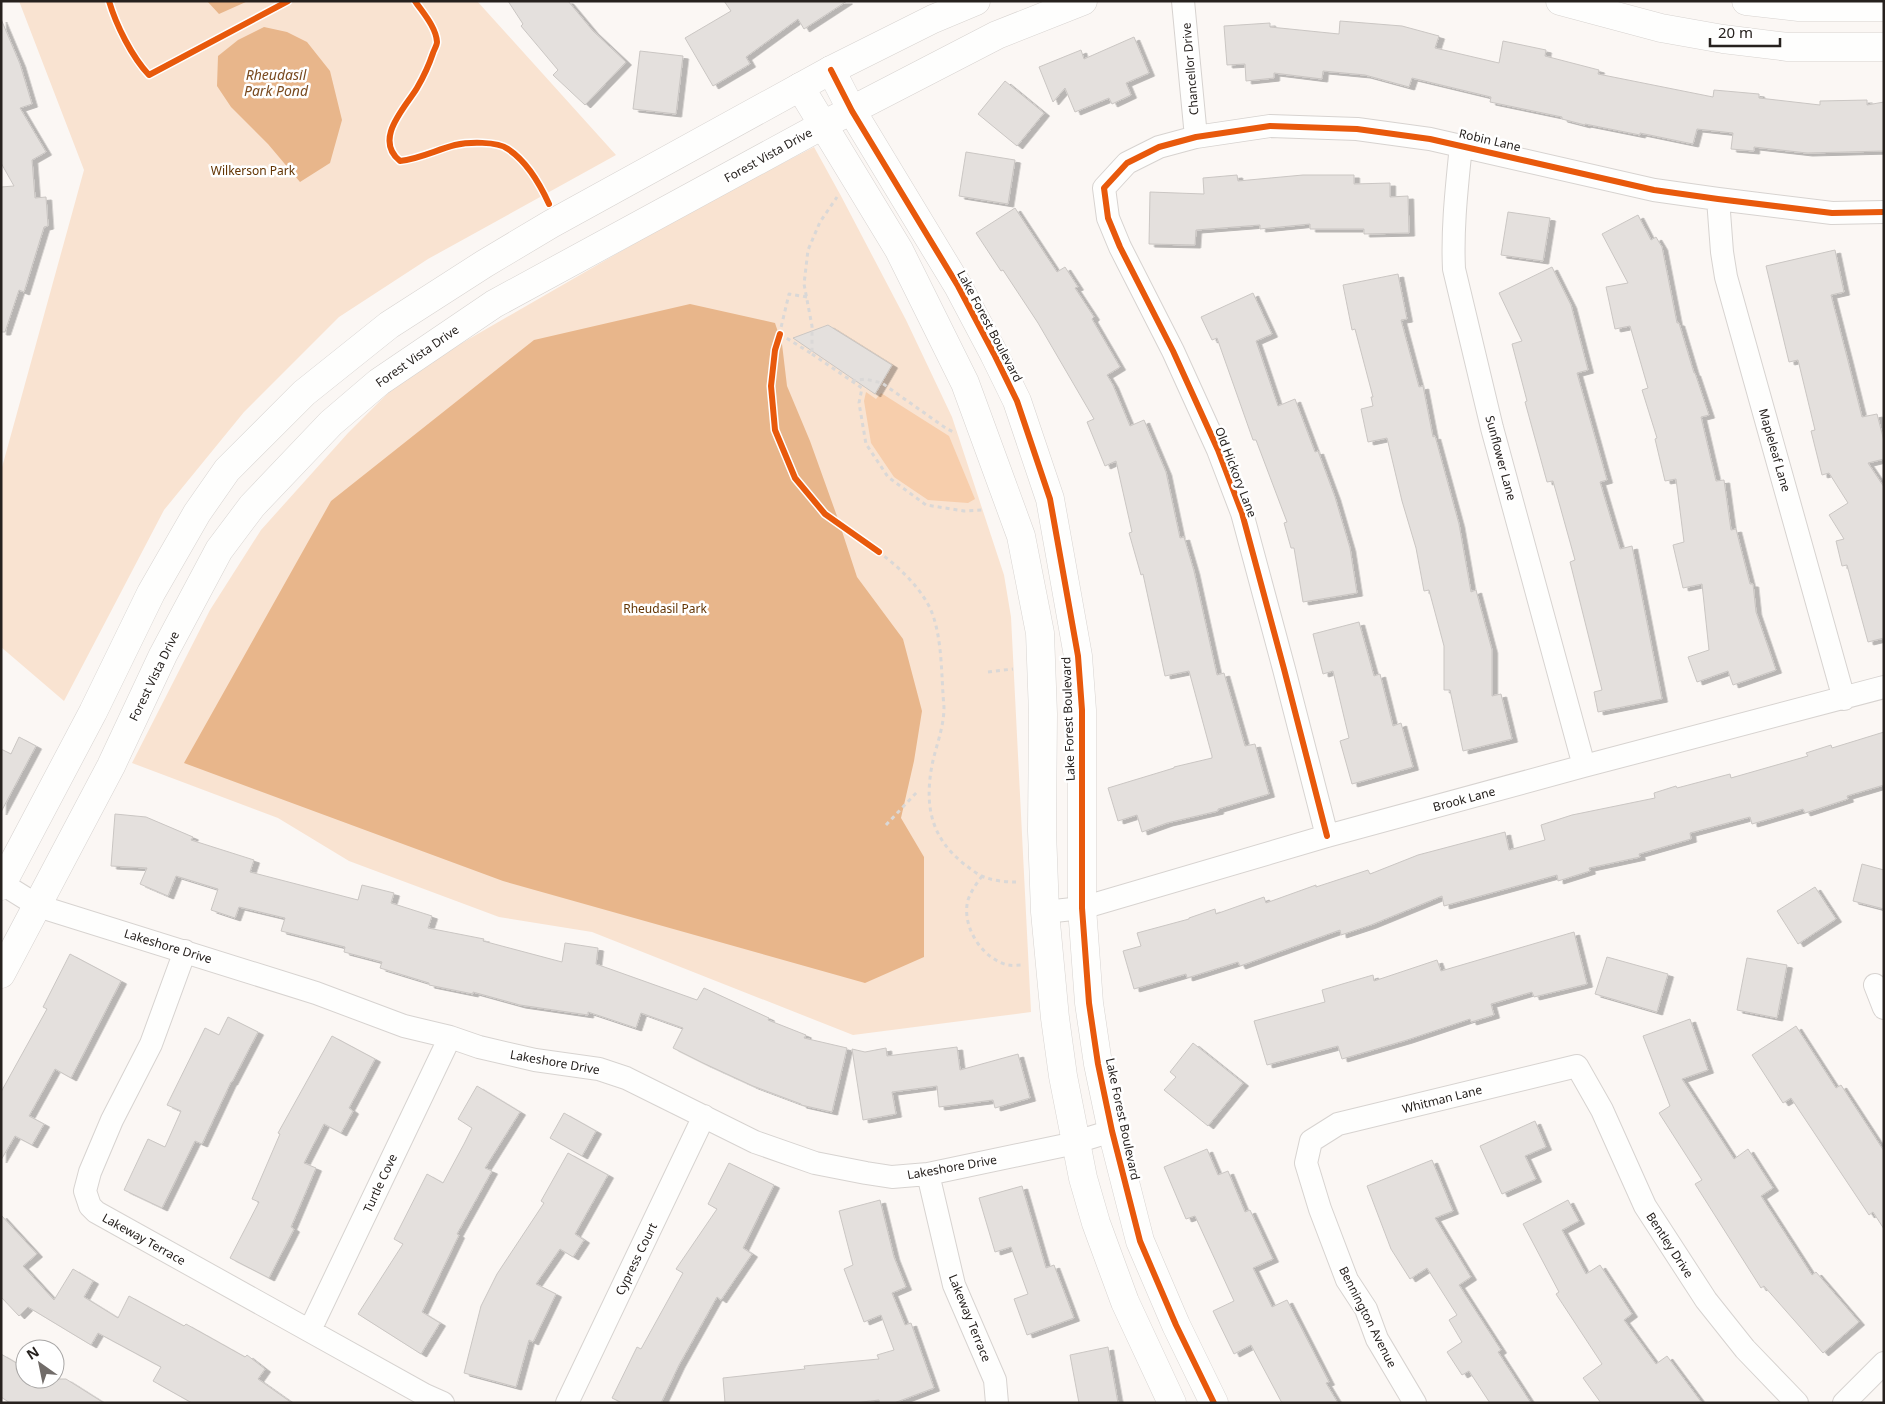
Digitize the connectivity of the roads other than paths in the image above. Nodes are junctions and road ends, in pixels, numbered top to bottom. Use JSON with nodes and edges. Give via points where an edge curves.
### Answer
{"nodes":[{"id":1,"x":976,"y":1,"type":"edge"},
{"id":2,"x":1082,"y":1,"type":"edge"},
{"id":3,"x":1183,"y":1,"type":"edge"},
{"id":4,"x":1560,"y":1,"type":"edge"},
{"id":5,"x":1746,"y":1,"type":"edge"},
{"id":6,"x":1884,"y":7,"type":"edge"},
{"id":7,"x":1884,"y":47,"type":"edge"},
{"id":8,"x":831,"y":70,"type":"junction"},
{"id":9,"x":800,"y":88,"type":"junction"},
{"id":10,"x":852,"y":111,"type":"junction"},
{"id":11,"x":822,"y":125,"type":"junction"},
{"id":12,"x":1196,"y":137,"type":"junction"},
{"id":13,"x":1461,"y":145,"type":"junction"},
{"id":14,"x":1104,"y":188,"type":"joint"},
{"id":15,"x":1718,"y":199,"type":"junction"},
{"id":16,"x":1884,"y":212,"type":"edge"},
{"id":17,"x":1884,"y":687,"type":"edge"},
{"id":18,"x":1844,"y":699,"type":"junction"},
{"id":19,"x":1584,"y":766,"type":"junction"},
{"id":20,"x":1327,"y":836,"type":"junction"},
{"id":21,"x":2,"y":884,"type":"edge"},
{"id":22,"x":38,"y":906,"type":"junction"},
{"id":23,"x":1082,"y":908,"type":"junction"},
{"id":24,"x":1045,"y":912,"type":"junction"},
{"id":25,"x":185,"y":951,"type":"junction"},
{"id":26,"x":1,"y":974,"type":"edge"},
{"id":27,"x":1875,"y":985,"type":"dead end"},
{"id":28,"x":1884,"y":1008,"type":"edge"},
{"id":29,"x":450,"y":1037,"type":"junction"},
{"id":30,"x":1577,"y":1066,"type":"joint"},
{"id":31,"x":704,"y":1116,"type":"junction"},
{"id":32,"x":1112,"y":1131,"type":"junction"},
{"id":33,"x":1076,"y":1142,"type":"junction"},
{"id":34,"x":1311,"y":1142,"type":"joint"},
{"id":35,"x":928,"y":1174,"type":"junction"},
{"id":36,"x":310,"y":1330,"type":"junction"},
{"id":37,"x":1884,"y":1363,"type":"edge"},
{"id":38,"x":443,"y":1403,"type":"edge"},
{"id":39,"x":567,"y":1403,"type":"edge"},
{"id":40,"x":997,"y":1403,"type":"edge"},
{"id":41,"x":1172,"y":1403,"type":"edge"},
{"id":42,"x":1214,"y":1403,"type":"edge"},
{"id":43,"x":1415,"y":1403,"type":"edge"},
{"id":44,"x":1797,"y":1403,"type":"edge"},
{"id":45,"x":1844,"y":1403,"type":"edge"}],
"edges":[{"from":1,"to":8,"type":"main road"},
{"from":2,"to":10,"type":"main road","name":"Forest Vista Drive","via":[[997,35]]},
{"from":3,"to":12,"type":"street","name":"Chancellor Drive"},
{"from":4,"to":7,"type":"main road","via":[[1661,28],[1723,39],[1788,47]]},
{"from":5,"to":6,"type":"main road","via":[[1799,7]]},
{"from":8,"to":9,"type":"main road"},
{"from":8,"to":10,"type":"main road","name":"Lake Forest Boulevard"},
{"from":9,"to":11,"type":"main road","name":"Lake Forest Boulevard"},
{"from":9,"to":21,"type":"main road","via":[[484,264],[389,325],[304,393],[227,470],[197,513],[151,593],[93,712]]},
{"from":10,"to":11,"type":"main road","name":"Forest Vista Drive"},
{"from":10,"to":23,"type":"main road","name":"Lake Forest Boulevard","via":[[958,286],[994,354],[1017,401],[1050,499],[1078,656],[1082,710]]},
{"from":11,"to":22,"type":"main road","name":"Forest Vista Drive","via":[[494,304],[379,382],[331,423],[252,506],[219,550]]},
{"from":11,"to":24,"type":"main road","name":"Lake Forest Boulevard","via":[[899,250],[965,383],[1021,536],[1040,633]]},
{"from":12,"to":13,"type":"street","name":"Robin Lane","via":[[1270,126],[1357,129]]},
{"from":12,"to":14,"type":"street","name":"Robin Lane","via":[[1159,147],[1127,163]]},
{"from":13,"to":15,"type":"street","name":"Robin Lane","via":[[1654,190]]},
{"from":13,"to":19,"type":"street","name":"Sunflower Lane","via":[[1454,269],[1492,428]]},
{"from":14,"to":20,"type":"street","name":"Old Hickory Lane","via":[[1108,218],[1120,247],[1173,350],[1242,513]]},
{"from":15,"to":16,"type":"street","name":"Robin Lane","via":[[1832,213]]},
{"from":15,"to":18,"type":"street","name":"Mapleleaf Lane","via":[[1726,277]]},
{"from":17,"to":18,"type":"street","name":"Brook Lane"},
{"from":18,"to":19,"type":"street","name":"Brook Lane"},
{"from":19,"to":20,"type":"street","name":"Brook Lane"},
{"from":20,"to":23,"type":"street","name":"Brook Lane"},
{"from":21,"to":22,"type":"street","name":"Lakeshore Drive"},
{"from":22,"to":25,"type":"street","name":"Lakeshore Drive"},
{"from":22,"to":26,"type":"main road","name":"Forest Vista Drive"},
{"from":23,"to":24,"type":"street","name":"Brook Lane"},
{"from":23,"to":32,"type":"main road","name":"Lake Forest Boulevard","via":[[1098,1064]]},
{"from":24,"to":33,"type":"main road","name":"Lake Forest Boulevard","via":[[1062,1076]]},
{"from":25,"to":29,"type":"street","name":"Lakeshore Drive","via":[[404,1026]]},
{"from":25,"to":36,"type":"street","name":"Lakeway Terrace","via":[[151,1044],[112,1120],[90,1172],[85,1191],[87,1200],[96,1212]]},
{"from":27,"to":28,"type":"street"},
{"from":29,"to":31,"type":"street","name":"Lakeshore Drive","via":[[535,1060],[599,1069],[626,1078]]},
{"from":29,"to":36,"type":"street","name":"Turtle Cove"},
{"from":30,"to":34,"type":"street","name":"Whitman Lane","via":[[1338,1124]]},
{"from":30,"to":44,"type":"street","name":"Bentley Drive","via":[[1602,1110],[1645,1206],[1701,1293],[1744,1349]]},
{"from":31,"to":35,"type":"street","name":"Lakeshore Drive","via":[[755,1142],[815,1163],[892,1177]]},
{"from":31,"to":39,"type":"street","name":"Cypress Court"},
{"from":32,"to":33,"type":"street","name":"Lakeshore Drive"},
{"from":32,"to":42,"type":"main road","name":"Lake Forest Boulevard","via":[[1140,1241]]},
{"from":33,"to":35,"type":"street","name":"Lakeshore Drive"},
{"from":33,"to":41,"type":"main road","name":"Lake Forest Boulevard","via":[[1096,1223],[1124,1302]]},
{"from":34,"to":43,"type":"street","name":"Bennington Avenue","via":[[1306,1163],[1347,1280]]},
{"from":35,"to":40,"type":"street","name":"Lakeway Terrace","via":[[954,1285],[995,1380]]},
{"from":36,"to":38,"type":"street","name":"Lakeway Terrace"},
{"from":37,"to":45,"type":"street"}]}
